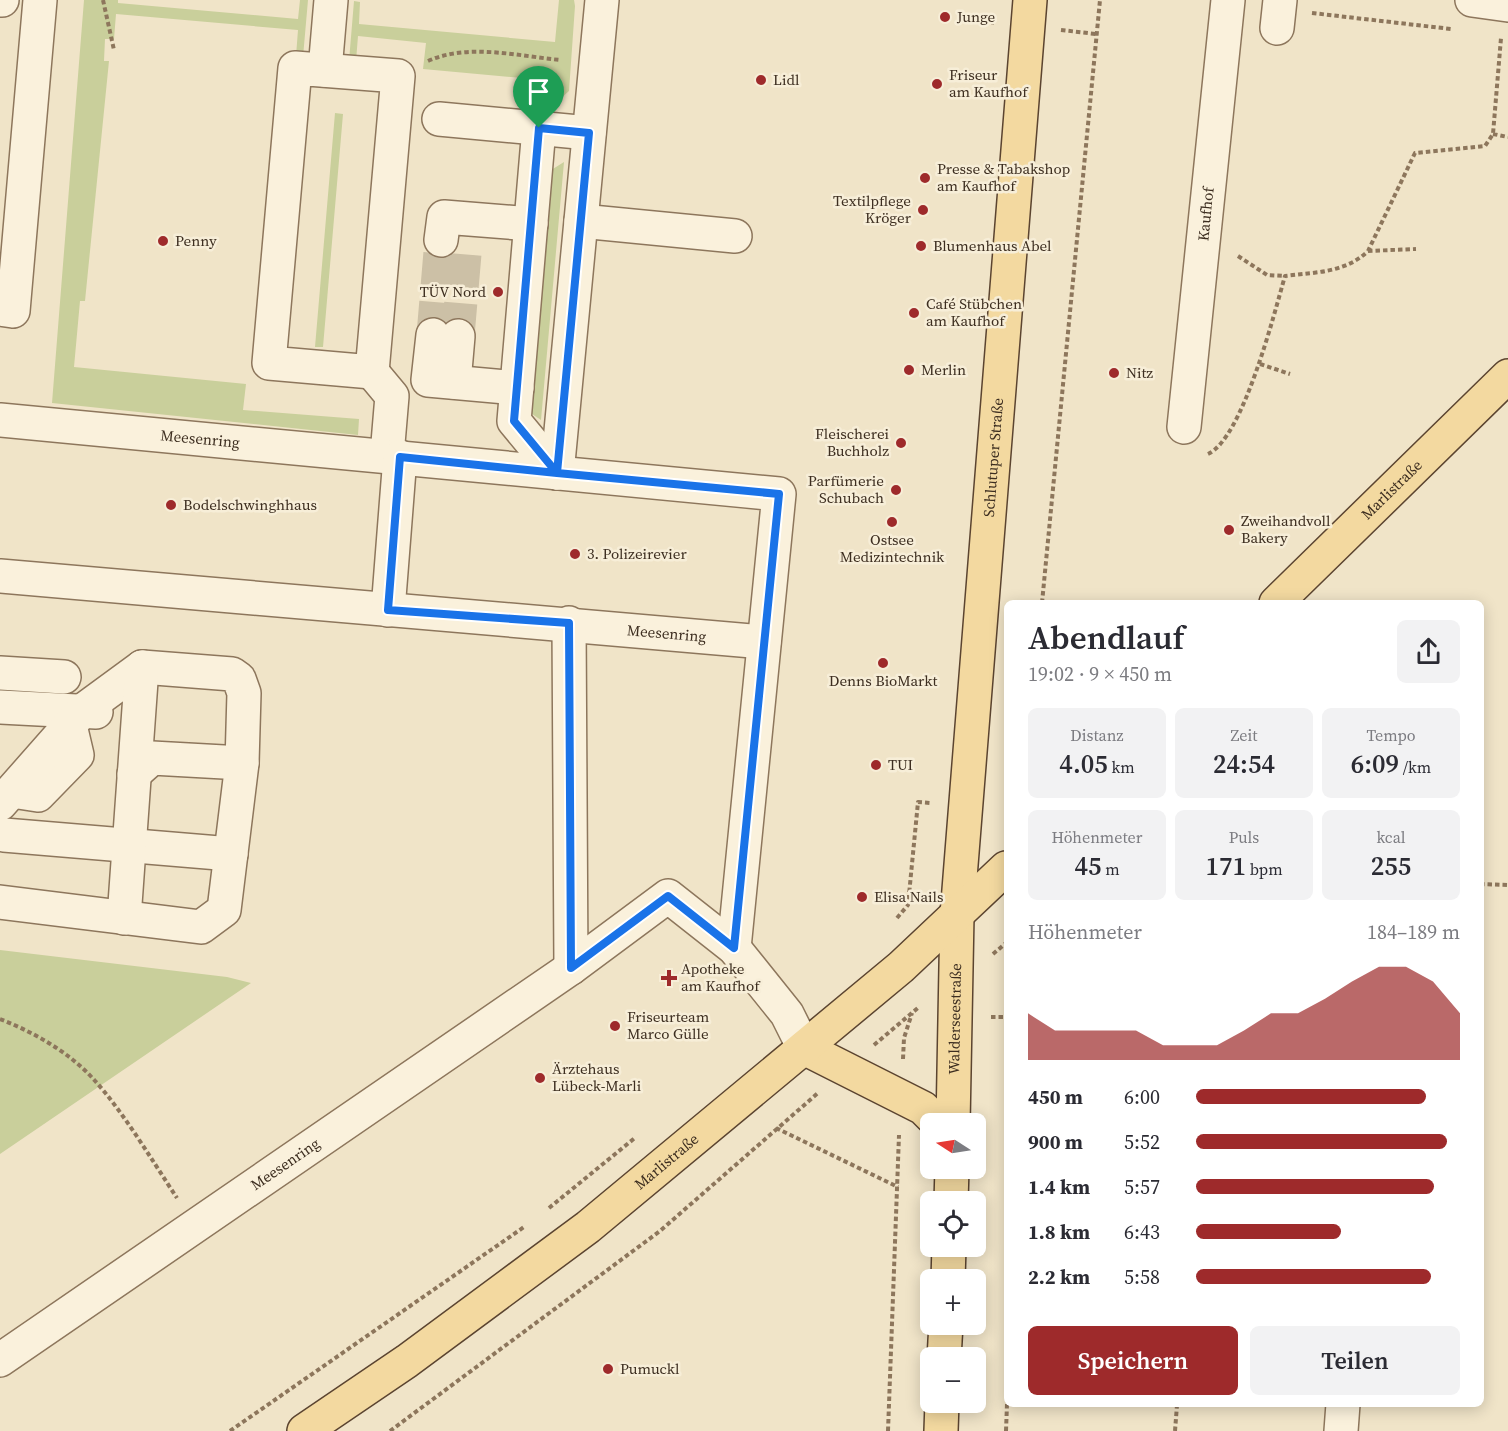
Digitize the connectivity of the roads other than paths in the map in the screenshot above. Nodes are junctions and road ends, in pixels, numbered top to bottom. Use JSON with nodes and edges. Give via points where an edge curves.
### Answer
{"nodes":[{"id":1,"x":40,"y":0,"type":"edge"},
{"id":2,"x":331,"y":0,"type":"edge"},
{"id":3,"x":602,"y":0,"type":"edge"},
{"id":4,"x":1030,"y":0,"type":"edge"},
{"id":5,"x":1228,"y":0,"type":"edge"},
{"id":6,"x":1472,"y":0,"type":"edge"},
{"id":7,"x":1505,"y":20,"type":"edge"},
{"id":8,"x":325,"y":70,"type":"junction"},
{"id":9,"x":439,"y":119,"type":"dead end"},
{"id":10,"x":539,"y":128,"type":"junction"},
{"id":11,"x":589,"y":133,"type":"junction"},
{"id":12,"x":581,"y":221,"type":"junction"},
{"id":13,"x":531,"y":225,"type":"junction"},
{"id":14,"x":458,"y":234,"type":"dead end"},
{"id":15,"x":735,"y":236,"type":"dead end"},
{"id":16,"x":0,"y":309,"type":"edge"},
{"id":17,"x":446,"y":335,"type":"tunnel mouth"},
{"id":18,"x":372,"y":372,"type":"junction"},
{"id":19,"x":1508,"y":376,"type":"edge"},
{"id":20,"x":517,"y":388,"type":"junction"},
{"id":21,"x":0,"y":420,"type":"edge"},
{"id":22,"x":1184,"y":427,"type":"dead end"},
{"id":23,"x":394,"y":456,"type":"junction"},
{"id":24,"x":557,"y":473,"type":"junction"},
{"id":25,"x":0,"y":576,"type":"edge"},
{"id":26,"x":1279,"y":600,"type":"edge"},
{"id":27,"x":388,"y":610,"type":"junction"},
{"id":28,"x":569,"y":623,"type":"junction"},
{"id":29,"x":765,"y":642,"type":"junction"},
{"id":30,"x":0,"y":673,"type":"edge"},
{"id":31,"x":133,"y":674,"type":"junction"},
{"id":32,"x":63,"y":677,"type":"dead end"},
{"id":33,"x":0,"y":707,"type":"edge"},
{"id":34,"x":122,"y":713,"type":"junction"},
{"id":35,"x":76,"y":718,"type":"junction"},
{"id":36,"x":242,"y":763,"type":"junction"},
{"id":37,"x":134,"y":774,"type":"junction"},
{"id":38,"x":3,"y":818,"type":"edge"},
{"id":39,"x":120,"y":845,"type":"junction"},
{"id":40,"x":231,"y":854,"type":"junction"},
{"id":41,"x":1004,"y":870,"type":"edge"},
{"id":42,"x":0,"y":902,"type":"edge"},
{"id":43,"x":957,"y":915,"type":"junction"},
{"id":44,"x":114,"y":917,"type":"junction"},
{"id":45,"x":734,"y":948,"type":"junction"},
{"id":46,"x":571,"y":968,"type":"junction"},
{"id":47,"x":804,"y":1048,"type":"junction"},
{"id":48,"x":927,"y":1113,"type":"edge"},
{"id":49,"x":953,"y":1113,"type":"edge"},
{"id":50,"x":0,"y":1360,"type":"edge"},
{"id":51,"x":1343,"y":1407,"type":"edge"},
{"id":52,"x":942,"y":1413,"type":"edge"},
{"id":53,"x":304,"y":1431,"type":"edge"},
{"id":54,"x":941,"y":1431,"type":"edge"},
{"id":55,"x":1341,"y":1431,"type":"edge"}],
"edges":[{"from":1,"to":16,"type":"street","via":[[13,311]]},
{"from":2,"to":8,"type":"street"},
{"from":3,"to":11,"type":"street"},
{"from":4,"to":43,"type":"main road","name":"Schlutuper Straße"},
{"from":5,"to":22,"type":"street","name":"Kaufhof"},
{"from":6,"to":7,"type":"street"},
{"from":8,"to":18,"type":"street","via":[[398,76]]},
{"from":8,"to":18,"type":"street","via":[[295,68],[269,363]]},
{"from":9,"to":10,"type":"street"},
{"from":10,"to":11,"type":"street"},
{"from":10,"to":13,"type":"street"},
{"from":11,"to":12,"type":"street"},
{"from":12,"to":15,"type":"street"},
{"from":12,"to":24,"type":"street"},
{"from":13,"to":14,"type":"street"},
{"from":13,"to":20,"type":"street"},
{"from":17,"to":20,"type":"street","via":[[428,380]]},
{"from":18,"to":23,"type":"street","via":[[392,396]]},
{"from":19,"to":26,"type":"main road","name":"Marlistraße"},
{"from":20,"to":24,"type":"street","via":[[514,421]]},
{"from":21,"to":23,"type":"street","name":"Meesenring"},
{"from":23,"to":24,"type":"street","name":"Meesenring"},
{"from":23,"to":27,"type":"street"},
{"from":24,"to":29,"type":"street","name":"Meesenring","via":[[779,494]]},
{"from":25,"to":27,"type":"street","name":"Meesenring"},
{"from":27,"to":28,"type":"street","name":"Meesenring"},
{"from":28,"to":29,"type":"street","name":"Meesenring"},
{"from":28,"to":46,"type":"street"},
{"from":29,"to":45,"type":"street","name":"Meesenring"},
{"from":30,"to":32,"type":"street"},
{"from":31,"to":34,"type":"street"},
{"from":31,"to":35,"type":"street"},
{"from":31,"to":36,"type":"street","via":[[232,674],[244,693]]},
{"from":31,"to":37,"type":"street"},
{"from":33,"to":35,"type":"street"},
{"from":34,"to":35,"type":"street"},
{"from":34,"to":39,"type":"street"},
{"from":35,"to":38,"type":"street"},
{"from":36,"to":37,"type":"street","via":[[152,758]]},
{"from":36,"to":40,"type":"street"},
{"from":37,"to":39,"type":"street"},
{"from":38,"to":39,"type":"street"},
{"from":39,"to":40,"type":"street"},
{"from":39,"to":44,"type":"street"},
{"from":40,"to":44,"type":"street","via":[[224,910],[201,927]]},
{"from":41,"to":43,"type":"main road","name":"Marlistraße"},
{"from":42,"to":44,"type":"street"},
{"from":43,"to":47,"type":"main road","name":"Marlistraße"},
{"from":43,"to":49,"type":"main road","name":"Walderseestraße"},
{"from":45,"to":46,"type":"street","name":"Meesenring","via":[[668,896]]},
{"from":45,"to":47,"type":"street","name":"Meesenring","via":[[788,1014]]},
{"from":46,"to":50,"type":"street","name":"Meesenring"},
{"from":47,"to":48,"type":"main road"},
{"from":47,"to":53,"type":"main road","name":"Marlistraße","via":[[588,1227],[407,1362]]},
{"from":51,"to":55,"type":"street"},
{"from":52,"to":54,"type":"main road"}]}
